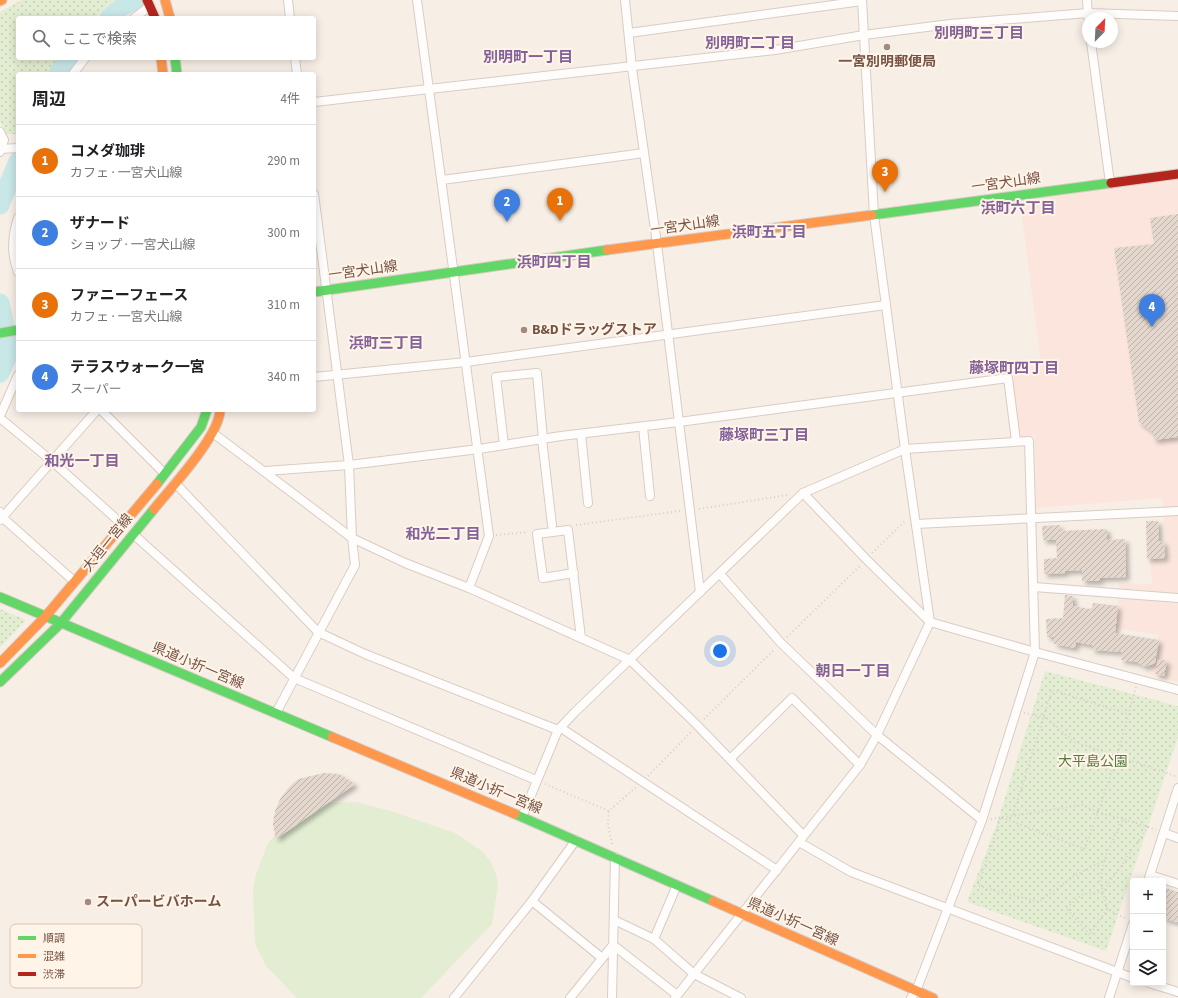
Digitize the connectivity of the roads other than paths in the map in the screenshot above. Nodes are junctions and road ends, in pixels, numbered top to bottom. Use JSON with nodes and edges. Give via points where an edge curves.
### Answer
{"nodes":[{"id":1,"x":165,"y":0,"type":"edge"},
{"id":2,"x":288,"y":0,"type":"edge"},
{"id":3,"x":417,"y":0,"type":"edge"},
{"id":4,"x":625,"y":0,"type":"edge"},
{"id":5,"x":862,"y":0,"type":"edge"},
{"id":6,"x":1087,"y":0,"type":"edge"},
{"id":7,"x":148,"y":3,"type":"edge"},
{"id":8,"x":1088,"y":12,"type":"edge"},
{"id":9,"x":136,"y":16,"type":"edge"},
{"id":10,"x":154,"y":16,"type":"edge"},
{"id":11,"x":169,"y":16,"type":"edge"},
{"id":12,"x":290,"y":16,"type":"edge"},
{"id":13,"x":1082,"y":16,"type":"edge"},
{"id":14,"x":1118,"y":16,"type":"edge"},
{"id":15,"x":1178,"y":16,"type":"edge"},
{"id":16,"x":629,"y":33,"type":"junction"},
{"id":17,"x":864,"y":35,"type":"junction"},
{"id":18,"x":1093,"y":48,"type":"edge"},
{"id":19,"x":84,"y":60,"type":"edge"},
{"id":20,"x":161,"y":60,"type":"edge"},
{"id":21,"x":175,"y":60,"type":"edge"},
{"id":22,"x":295,"y":60,"type":"edge"},
{"id":23,"x":632,"y":68,"type":"junction"},
{"id":24,"x":74,"y":72,"type":"edge"},
{"id":25,"x":163,"y":72,"type":"edge"},
{"id":26,"x":177,"y":72,"type":"edge"},
{"id":27,"x":297,"y":72,"type":"edge"},
{"id":28,"x":430,"y":88,"type":"junction"},
{"id":29,"x":316,"y":102,"type":"edge"},
{"id":30,"x":0,"y":132,"type":"edge"},
{"id":31,"x":14,"y":148,"type":"edge"},
{"id":32,"x":0,"y":150,"type":"edge"},
{"id":33,"x":644,"y":153,"type":"junction"},
{"id":34,"x":1178,"y":174,"type":"edge"},
{"id":35,"x":442,"y":180,"type":"junction"},
{"id":36,"x":1110,"y":183,"type":"junction"},
{"id":37,"x":316,"y":208,"type":"edge"},
{"id":38,"x":874,"y":215,"type":"junction"},
{"id":39,"x":16,"y":227,"type":"edge"},
{"id":40,"x":657,"y":244,"type":"junction"},
{"id":41,"x":16,"y":266,"type":"edge"},
{"id":42,"x":455,"y":272,"type":"junction"},
{"id":43,"x":328,"y":291,"type":"junction"},
{"id":44,"x":316,"y":292,"type":"edge"},
{"id":45,"x":886,"y":305,"type":"junction"},
{"id":46,"x":16,"y":330,"type":"edge"},
{"id":47,"x":1,"y":333,"type":"edge"},
{"id":48,"x":667,"y":335,"type":"junction"},
{"id":49,"x":466,"y":362,"type":"junction"},
{"id":50,"x":337,"y":374,"type":"junction"},
{"id":51,"x":316,"y":377,"type":"edge"},
{"id":52,"x":16,"y":380,"type":"edge"},
{"id":53,"x":898,"y":392,"type":"junction"},
{"id":54,"x":95,"y":412,"type":"edge"},
{"id":55,"x":104,"y":412,"type":"edge"},
{"id":56,"x":206,"y":412,"type":"edge"},
{"id":57,"x":220,"y":412,"type":"edge"},
{"id":58,"x":0,"y":417,"type":"edge"},
{"id":59,"x":679,"y":422,"type":"junction"},
{"id":60,"x":643,"y":427,"type":"junction"},
{"id":61,"x":213,"y":433,"type":"junction"},
{"id":62,"x":581,"y":434,"type":"junction"},
{"id":63,"x":543,"y":439,"type":"junction"},
{"id":64,"x":1016,"y":441,"type":"junction"},
{"id":65,"x":504,"y":445,"type":"junction"},
{"id":66,"x":479,"y":449,"type":"junction"},
{"id":67,"x":905,"y":449,"type":"junction"},
{"id":68,"x":53,"y":462,"type":"junction"},
{"id":69,"x":349,"y":465,"type":"junction"},
{"id":70,"x":265,"y":471,"type":"junction"},
{"id":71,"x":165,"y":474,"type":"junction"},
{"id":72,"x":175,"y":483,"type":"junction"},
{"id":73,"x":803,"y":493,"type":"junction"},
{"id":74,"x":650,"y":496,"type":"dead end"},
{"id":75,"x":588,"y":503,"type":"dead end"},
{"id":76,"x":1178,"y":511,"type":"edge"},
{"id":77,"x":1,"y":517,"type":"edge"},
{"id":78,"x":1032,"y":518,"type":"junction"},
{"id":79,"x":916,"y":524,"type":"junction"},
{"id":80,"x":123,"y":525,"type":"junction"},
{"id":81,"x":552,"y":525,"type":"dead end"},
{"id":82,"x":133,"y":534,"type":"junction"},
{"id":83,"x":352,"y":538,"type":"junction"},
{"id":84,"x":574,"y":573,"type":"junction"},
{"id":85,"x":720,"y":574,"type":"junction"},
{"id":86,"x":75,"y":582,"type":"junction"},
{"id":87,"x":1034,"y":587,"type":"junction"},
{"id":88,"x":469,"y":588,"type":"junction"},
{"id":89,"x":700,"y":592,"type":"junction"},
{"id":90,"x":0,"y":597,"type":"edge"},
{"id":91,"x":1178,"y":598,"type":"edge"},
{"id":92,"x":45,"y":617,"type":"junction"},
{"id":93,"x":930,"y":622,"type":"junction"},
{"id":94,"x":60,"y":624,"type":"junction"},
{"id":95,"x":318,"y":632,"type":"junction"},
{"id":96,"x":581,"y":638,"type":"junction"},
{"id":97,"x":1035,"y":652,"type":"junction"},
{"id":98,"x":630,"y":660,"type":"junction"},
{"id":99,"x":0,"y":663,"type":"edge"},
{"id":100,"x":294,"y":678,"type":"junction"},
{"id":101,"x":0,"y":682,"type":"edge"},
{"id":102,"x":1178,"y":690,"type":"edge"},
{"id":103,"x":276,"y":713,"type":"junction"},
{"id":104,"x":560,"y":729,"type":"junction"},
{"id":105,"x":876,"y":735,"type":"junction"},
{"id":106,"x":730,"y":759,"type":"junction"},
{"id":107,"x":860,"y":765,"type":"junction"},
{"id":108,"x":536,"y":780,"type":"junction"},
{"id":109,"x":1178,"y":788,"type":"edge"},
{"id":110,"x":522,"y":817,"type":"junction"},
{"id":111,"x":982,"y":820,"type":"junction"},
{"id":112,"x":1164,"y":833,"type":"junction"},
{"id":113,"x":1178,"y":838,"type":"edge"},
{"id":114,"x":801,"y":839,"type":"junction"},
{"id":115,"x":576,"y":840,"type":"junction"},
{"id":116,"x":615,"y":857,"type":"junction"},
{"id":117,"x":777,"y":870,"type":"junction"},
{"id":118,"x":1149,"y":878,"type":"edge"},
{"id":119,"x":1166,"y":882,"type":"edge"},
{"id":120,"x":1178,"y":884,"type":"edge"},
{"id":121,"x":677,"y":885,"type":"junction"},
{"id":122,"x":532,"y":900,"type":"junction"},
{"id":123,"x":948,"y":909,"type":"junction"},
{"id":124,"x":741,"y":914,"type":"junction"},
{"id":125,"x":614,"y":920,"type":"junction"},
{"id":126,"x":1130,"y":933,"type":"edge"},
{"id":127,"x":654,"y":939,"type":"junction"},
{"id":128,"x":613,"y":945,"type":"junction"},
{"id":129,"x":602,"y":958,"type":"junction"},
{"id":130,"x":1117,"y":973,"type":"junction"},
{"id":131,"x":694,"y":974,"type":"junction"},
{"id":132,"x":1130,"y":977,"type":"edge"},
{"id":133,"x":1159,"y":986,"type":"edge"},
{"id":134,"x":1178,"y":992,"type":"edge"},
{"id":135,"x":913,"y":994,"type":"edge"},
{"id":136,"x":676,"y":997,"type":"edge"},
{"id":137,"x":454,"y":998,"type":"edge"},
{"id":138,"x":570,"y":998,"type":"edge"},
{"id":139,"x":612,"y":998,"type":"edge"},
{"id":140,"x":741,"y":998,"type":"edge"},
{"id":141,"x":933,"y":998,"type":"edge"},
{"id":142,"x":1109,"y":998,"type":"edge"}],
"edges":[{"from":1,"to":11,"type":"main road"},
{"from":2,"to":12,"type":"street"},
{"from":3,"to":28,"type":"street"},
{"from":4,"to":16,"type":"street"},
{"from":5,"to":16,"type":"street"},
{"from":5,"to":17,"type":"street"},
{"from":6,"to":8,"type":"street"},
{"from":7,"to":9,"type":"street"},
{"from":7,"to":10,"type":"main road"},
{"from":13,"to":17,"type":"street","via":[[950,24]]},
{"from":14,"to":15,"type":"street"},
{"from":16,"to":23,"type":"street"},
{"from":17,"to":23,"type":"street","via":[[775,50]]},
{"from":17,"to":38,"type":"street"},
{"from":18,"to":36,"type":"street"},
{"from":19,"to":24,"type":"street"},
{"from":20,"to":25,"type":"main road"},
{"from":21,"to":26,"type":"main road"},
{"from":22,"to":27,"type":"street"},
{"from":23,"to":28,"type":"street"},
{"from":23,"to":33,"type":"street"},
{"from":28,"to":29,"type":"street"},
{"from":28,"to":35,"type":"street"},
{"from":30,"to":32,"type":"street","via":[[4,140]]},
{"from":31,"to":32,"type":"street"},
{"from":33,"to":35,"type":"street"},
{"from":33,"to":40,"type":"street"},
{"from":34,"to":36,"type":"main road","name":"一宮犬山線"},
{"from":35,"to":42,"type":"street"},
{"from":36,"to":38,"type":"main road","name":"一宮犬山線"},
{"from":37,"to":43,"type":"street"},
{"from":38,"to":40,"type":"main road","name":"一宮犬山線"},
{"from":38,"to":45,"type":"street"},
{"from":39,"to":41,"type":"street","via":[[12,253]]},
{"from":40,"to":42,"type":"main road","name":"一宮犬山線"},
{"from":40,"to":48,"type":"street"},
{"from":42,"to":43,"type":"main road","name":"一宮犬山線"},
{"from":42,"to":49,"type":"street"},
{"from":43,"to":44,"type":"main road","name":"一宮犬山線"},
{"from":43,"to":50,"type":"street"},
{"from":45,"to":48,"type":"street"},
{"from":45,"to":53,"type":"street"},
{"from":46,"to":47,"type":"main road"},
{"from":48,"to":49,"type":"street"},
{"from":48,"to":59,"type":"street"},
{"from":49,"to":50,"type":"street"},
{"from":49,"to":66,"type":"street"},
{"from":50,"to":51,"type":"street"},
{"from":50,"to":69,"type":"street"},
{"from":52,"to":58,"type":"street"},
{"from":53,"to":59,"type":"street"},
{"from":53,"to":64,"type":"street","via":[[1008,378]]},
{"from":53,"to":67,"type":"street"},
{"from":54,"to":68,"type":"street"},
{"from":55,"to":71,"type":"street"},
{"from":56,"to":71,"type":"main road","name":"大垣一宮線","via":[[201,428]]},
{"from":57,"to":61,"type":"main road","name":"大垣一宮線"},
{"from":58,"to":68,"type":"street"},
{"from":59,"to":60,"type":"street"},
{"from":59,"to":89,"type":"street"},
{"from":60,"to":62,"type":"street"},
{"from":60,"to":74,"type":"street"},
{"from":61,"to":70,"type":"street"},
{"from":61,"to":72,"type":"main road","name":"大垣一宮線"},
{"from":62,"to":63,"type":"street"},
{"from":62,"to":75,"type":"street"},
{"from":63,"to":65,"type":"street"},
{"from":63,"to":65,"type":"street","via":[[536,373],[496,377]]},
{"from":63,"to":81,"type":"street"},
{"from":64,"to":67,"type":"street"},
{"from":64,"to":78,"type":"street","via":[[1029,441]]},
{"from":65,"to":66,"type":"street"},
{"from":66,"to":69,"type":"street"},
{"from":66,"to":88,"type":"street","via":[[490,536]]},
{"from":67,"to":73,"type":"street"},
{"from":67,"to":79,"type":"street"},
{"from":68,"to":77,"type":"street"},
{"from":68,"to":80,"type":"street"},
{"from":69,"to":70,"type":"street"},
{"from":69,"to":83,"type":"street"},
{"from":70,"to":83,"type":"street"},
{"from":71,"to":80,"type":"main road","name":"大垣一宮線"},
{"from":72,"to":82,"type":"main road","name":"大垣一宮線"},
{"from":72,"to":95,"type":"street"},
{"from":73,"to":85,"type":"street"},
{"from":73,"to":93,"type":"street"},
{"from":76,"to":78,"type":"street"},
{"from":77,"to":86,"type":"street"},
{"from":78,"to":79,"type":"street"},
{"from":78,"to":87,"type":"street"},
{"from":79,"to":93,"type":"street"},
{"from":80,"to":86,"type":"main road","name":"大垣一宮線"},
{"from":82,"to":94,"type":"main road","name":"大垣一宮線"},
{"from":82,"to":100,"type":"street"},
{"from":83,"to":88,"type":"street","via":[[405,563]]},
{"from":83,"to":95,"type":"street","via":[[355,565]]},
{"from":84,"to":84,"type":"street","via":[[568,530],[537,534],[543,578]]},
{"from":84,"to":96,"type":"street"},
{"from":85,"to":89,"type":"street"},
{"from":85,"to":105,"type":"street","via":[[781,643]]},
{"from":86,"to":92,"type":"main road","name":"大垣一宮線"},
{"from":87,"to":91,"type":"street"},
{"from":87,"to":97,"type":"street"},
{"from":88,"to":96,"type":"street"},
{"from":89,"to":98,"type":"street"},
{"from":90,"to":92,"type":"main road","name":"県道小折一宮線"},
{"from":92,"to":94,"type":"main road","name":"県道小折一宮線"},
{"from":92,"to":99,"type":"main road","name":"大垣一宮線"},
{"from":93,"to":97,"type":"street"},
{"from":93,"to":105,"type":"street"},
{"from":94,"to":101,"type":"main road","name":"大垣一宮線"},
{"from":94,"to":103,"type":"main road","name":"県道小折一宮線"},
{"from":95,"to":100,"type":"street"},
{"from":95,"to":104,"type":"street","via":[[365,654]]},
{"from":96,"to":98,"type":"street"},
{"from":97,"to":102,"type":"street"},
{"from":97,"to":111,"type":"street"},
{"from":98,"to":104,"type":"street"},
{"from":98,"to":106,"type":"street"},
{"from":100,"to":103,"type":"street"},
{"from":100,"to":108,"type":"street"},
{"from":103,"to":110,"type":"main road","name":"県道小折一宮線"},
{"from":104,"to":108,"type":"street"},
{"from":104,"to":117,"type":"street"},
{"from":105,"to":107,"type":"street"},
{"from":105,"to":111,"type":"street"},
{"from":106,"to":107,"type":"street","via":[[792,698]]},
{"from":106,"to":114,"type":"street"},
{"from":107,"to":114,"type":"street"},
{"from":108,"to":110,"type":"street"},
{"from":109,"to":112,"type":"street"},
{"from":110,"to":115,"type":"main road","name":"県道小折一宮線"},
{"from":111,"to":123,"type":"street"},
{"from":112,"to":113,"type":"street"},
{"from":112,"to":118,"type":"street"},
{"from":114,"to":117,"type":"street"},
{"from":114,"to":123,"type":"street","via":[[851,872]]},
{"from":115,"to":116,"type":"main road","name":"県道小折一宮線"},
{"from":115,"to":122,"type":"street"},
{"from":116,"to":121,"type":"main road","name":"県道小折一宮線"},
{"from":116,"to":125,"type":"street"},
{"from":117,"to":124,"type":"street"},
{"from":119,"to":120,"type":"street"},
{"from":121,"to":124,"type":"main road","name":"県道小折一宮線"},
{"from":121,"to":127,"type":"street"},
{"from":122,"to":129,"type":"street"},
{"from":122,"to":137,"type":"street"},
{"from":123,"to":130,"type":"street"},
{"from":123,"to":135,"type":"street"},
{"from":124,"to":131,"type":"street"},
{"from":124,"to":135,"type":"main road","name":"県道小折一宮線"},
{"from":125,"to":127,"type":"street"},
{"from":125,"to":128,"type":"street"},
{"from":126,"to":130,"type":"street"},
{"from":127,"to":131,"type":"street"},
{"from":128,"to":129,"type":"street"},
{"from":128,"to":136,"type":"street"},
{"from":128,"to":139,"type":"street"},
{"from":129,"to":138,"type":"street"},
{"from":130,"to":132,"type":"street"},
{"from":130,"to":142,"type":"street"},
{"from":131,"to":136,"type":"street"},
{"from":131,"to":140,"type":"street"},
{"from":133,"to":134,"type":"street"},
{"from":135,"to":141,"type":"main road","name":"県道小折一宮線"}]}
